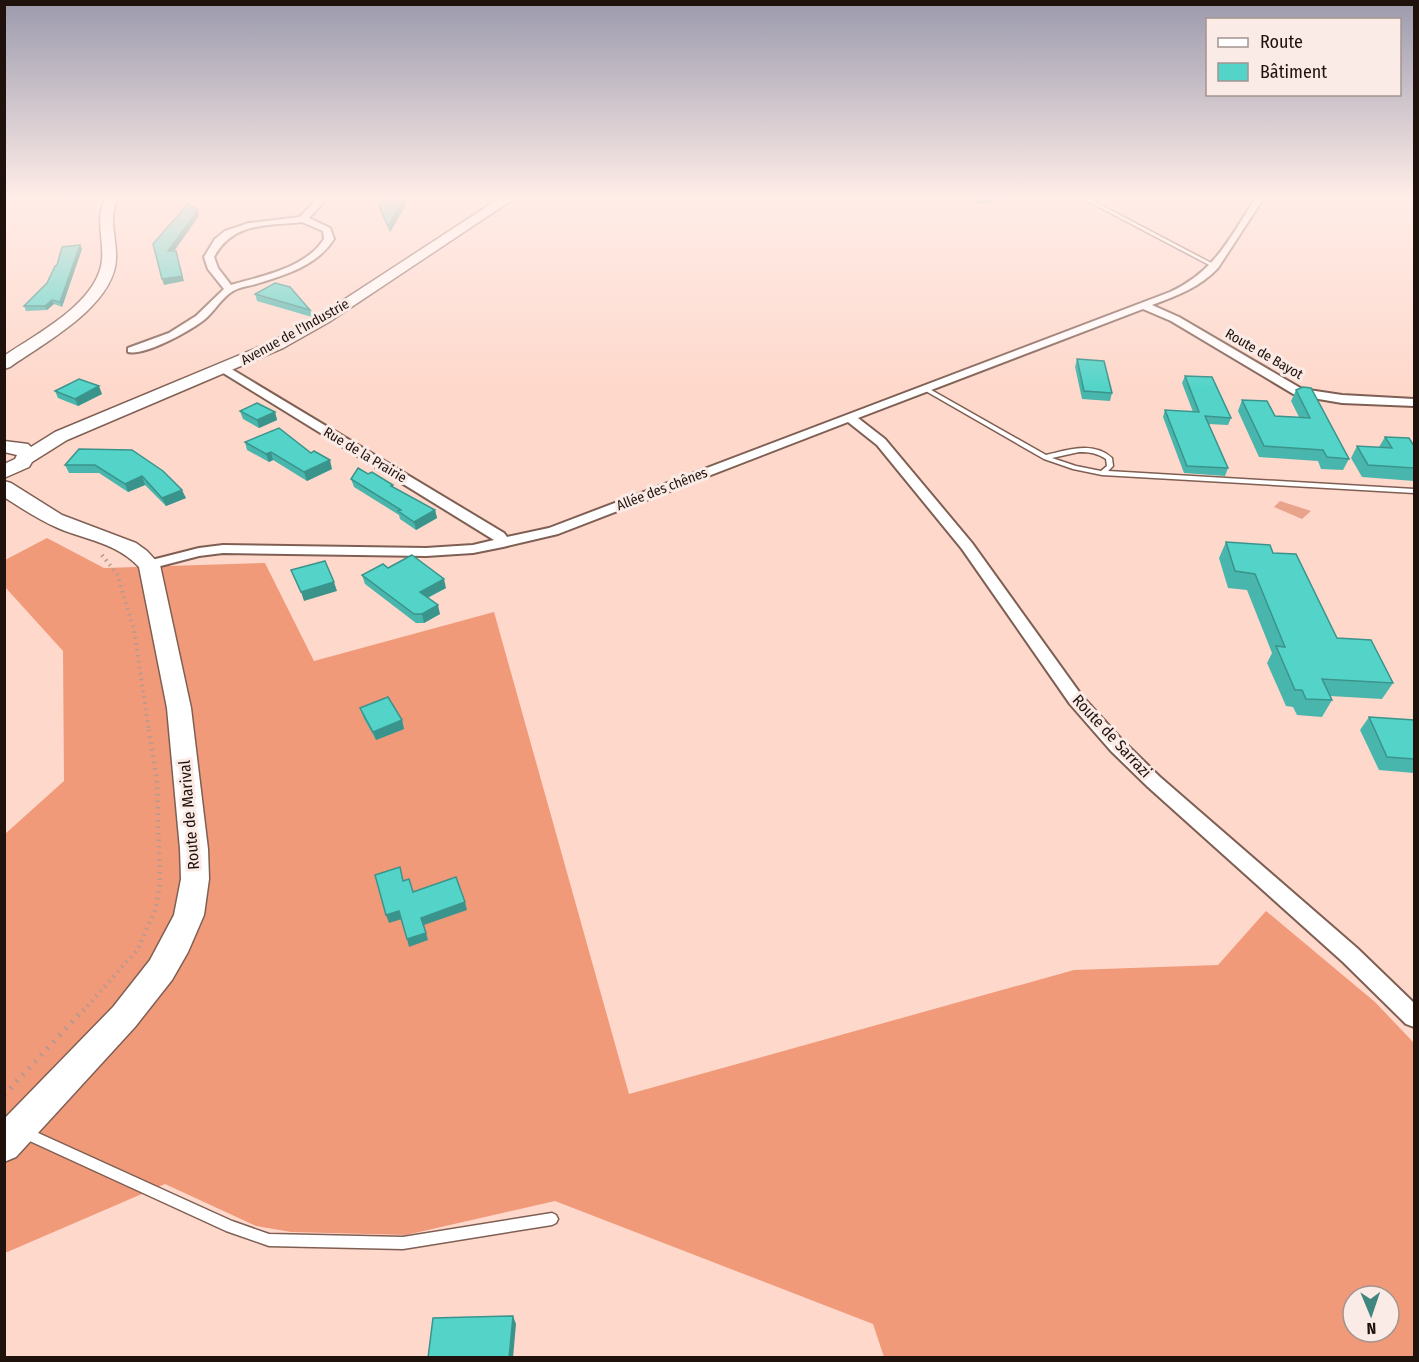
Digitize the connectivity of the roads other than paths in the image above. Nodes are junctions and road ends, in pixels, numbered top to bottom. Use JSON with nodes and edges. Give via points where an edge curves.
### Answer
{"nodes":[{"id":1,"x":109,"y":260,"type":"edge"},
{"id":2,"x":210,"y":260,"type":"edge"},
{"id":3,"x":309,"y":260,"type":"edge"},
{"id":4,"x":416,"y":260,"type":"edge"},
{"id":5,"x":1203,"y":260,"type":"edge"},
{"id":6,"x":1219,"y":260,"type":"edge"},
{"id":7,"x":1215,"y":266,"type":"junction"},
{"id":8,"x":230,"y":289,"type":"junction"},
{"id":9,"x":1143,"y":305,"type":"junction"},
{"id":10,"x":132,"y":350,"type":"dead end"},
{"id":11,"x":4,"y":364,"type":"edge"},
{"id":12,"x":224,"y":369,"type":"junction"},
{"id":13,"x":926,"y":389,"type":"junction"},
{"id":14,"x":1414,"y":403,"type":"edge"},
{"id":15,"x":850,"y":418,"type":"junction"},
{"id":16,"x":13,"y":458,"type":"edge"},
{"id":17,"x":1046,"y":458,"type":"junction"},
{"id":18,"x":1102,"y":473,"type":"junction"},
{"id":19,"x":8,"y":490,"type":"edge"},
{"id":20,"x":1414,"y":491,"type":"edge"},
{"id":21,"x":503,"y":543,"type":"junction"},
{"id":22,"x":149,"y":565,"type":"junction"},
{"id":23,"x":1414,"y":1017,"type":"edge"},
{"id":24,"x":11,"y":1137,"type":"edge"},
{"id":25,"x":552,"y":1219,"type":"dead end"}],
"edges":[{"from":1,"to":11,"type":"main road","via":[[104,279],[78,309]]},
{"from":2,"to":8,"type":"street"},
{"from":3,"to":8,"type":"street"},
{"from":4,"to":12,"type":"main road","name":"Avenue de l'Industrie","via":[[324,320]]},
{"from":5,"to":7,"type":"lane"},
{"from":6,"to":7,"type":"street","name":"Allée des chênes"},
{"from":7,"to":9,"type":"street","name":"Allée des chênes","via":[[1194,283]]},
{"from":8,"to":10,"type":"street","via":[[200,318],[173,335]]},
{"from":9,"to":13,"type":"street","name":"Allée des chênes"},
{"from":9,"to":14,"type":"street","name":"Route de Bayot","via":[[1299,392]]},
{"from":12,"to":16,"type":"main road","name":"Avenue de l'Industrie"},
{"from":12,"to":21,"type":"street","name":"Rue de la Prairie","via":[[499,536]]},
{"from":13,"to":15,"type":"street","name":"Allée des chênes"},
{"from":13,"to":17,"type":"lane"},
{"from":15,"to":21,"type":"street","name":"Allée des chênes","via":[[553,531]]},
{"from":15,"to":23,"type":"street","name":"Route de Sarrazi","via":[[881,442],[960,537],[1076,700],[1117,746]]},
{"from":16,"to":19,"type":"main road"},
{"from":17,"to":18,"type":"lane"},
{"from":17,"to":18,"type":"lane","via":[[1096,451],[1109,458],[1110,466]]},
{"from":18,"to":20,"type":"lane"},
{"from":19,"to":22,"type":"main road","via":[[56,520],[117,540]]},
{"from":21,"to":22,"type":"street","name":"Allée des chênes","via":[[426,552],[224,549]]},
{"from":22,"to":24,"type":"main road","name":"Route de Marival","via":[[179,708],[194,849],[195,879],[189,915],[161,970],[124,1017]]},
{"from":24,"to":25,"type":"lane","via":[[269,1240],[403,1243]]}]}
